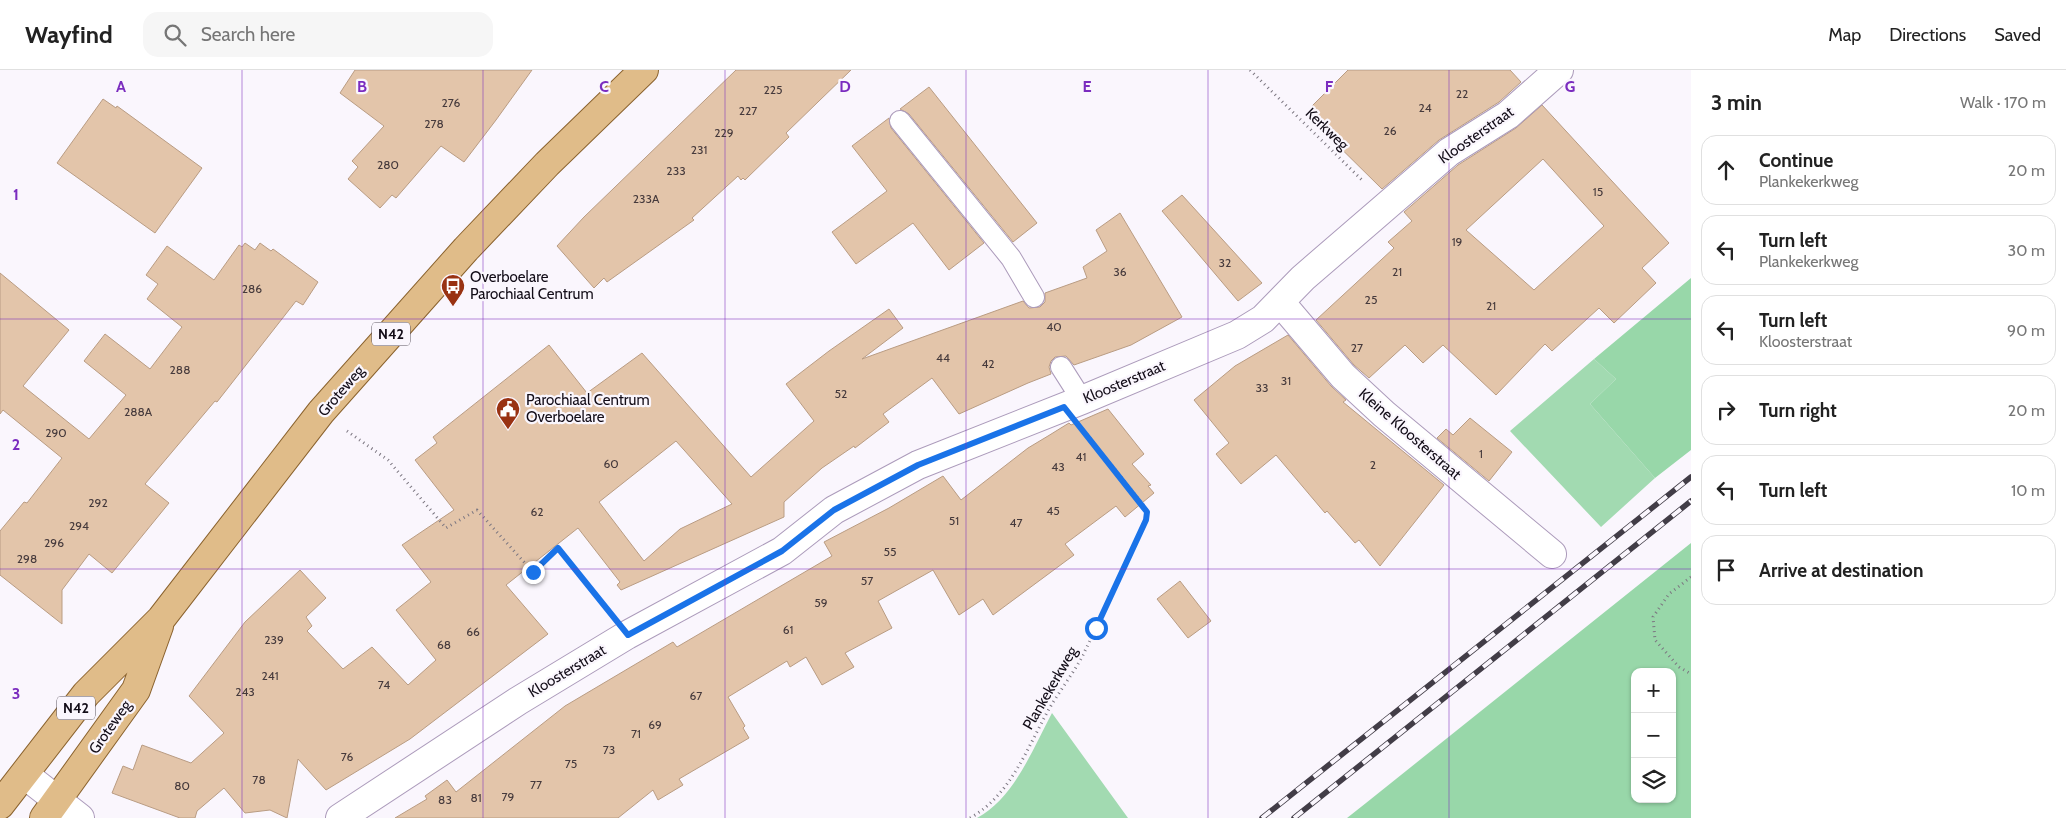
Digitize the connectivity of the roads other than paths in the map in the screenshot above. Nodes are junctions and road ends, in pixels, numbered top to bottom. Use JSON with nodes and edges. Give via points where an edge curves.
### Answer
{"nodes":[{"id":1,"x":644,"y":70,"type":"edge"},
{"id":2,"x":1559,"y":70,"type":"edge"},
{"id":3,"x":900,"y":121,"type":"dead end"},
{"id":4,"x":1034,"y":297,"type":"dead end"},
{"id":5,"x":1280,"y":303,"type":"junction"},
{"id":6,"x":1061,"y":367,"type":"dead end"},
{"id":7,"x":1073,"y":404,"type":"junction"},
{"id":8,"x":1552,"y":554,"type":"dead end"},
{"id":9,"x":161,"y":620,"type":"junction"},
{"id":10,"x":25,"y":775,"type":"junction"},
{"id":11,"x":0,"y":805,"type":"edge"},
{"id":12,"x":51,"y":809,"type":"edge"},
{"id":13,"x":80,"y":818,"type":"edge"},
{"id":14,"x":340,"y":818,"type":"edge"}],
"edges":[{"from":1,"to":9,"type":"main road","name":"Groteweg","number":"N42","via":[[466,249],[322,412]]},
{"from":2,"to":5,"type":"street","name":"Kloosterstraat","via":[[1508,115],[1449,152],[1303,278]]},
{"from":3,"to":4,"type":"lane","via":[[1011,258]]},
{"from":5,"to":7,"type":"street","name":"Kloosterstraat","via":[[1263,319],[1237,335]]},
{"from":5,"to":8,"type":"street","name":"Kleine Kloosterstraat","via":[[1343,376],[1384,414]]},
{"from":6,"to":7,"type":"lane"},
{"from":7,"to":14,"type":"street","name":"Kloosterstraat","via":[[918,465],[834,510],[782,551],[628,635],[518,701]]},
{"from":9,"to":10,"type":"main road","name":"Groteweg","number":"N42","via":[[86,694]]},
{"from":9,"to":12,"type":"main road","name":"Groteweg","number":"N42","via":[[136,690]]},
{"from":10,"to":11,"type":"main road","name":"Groteweg","number":"N42"},
{"from":10,"to":12,"type":"street"},
{"from":12,"to":13,"type":"street"}]}
